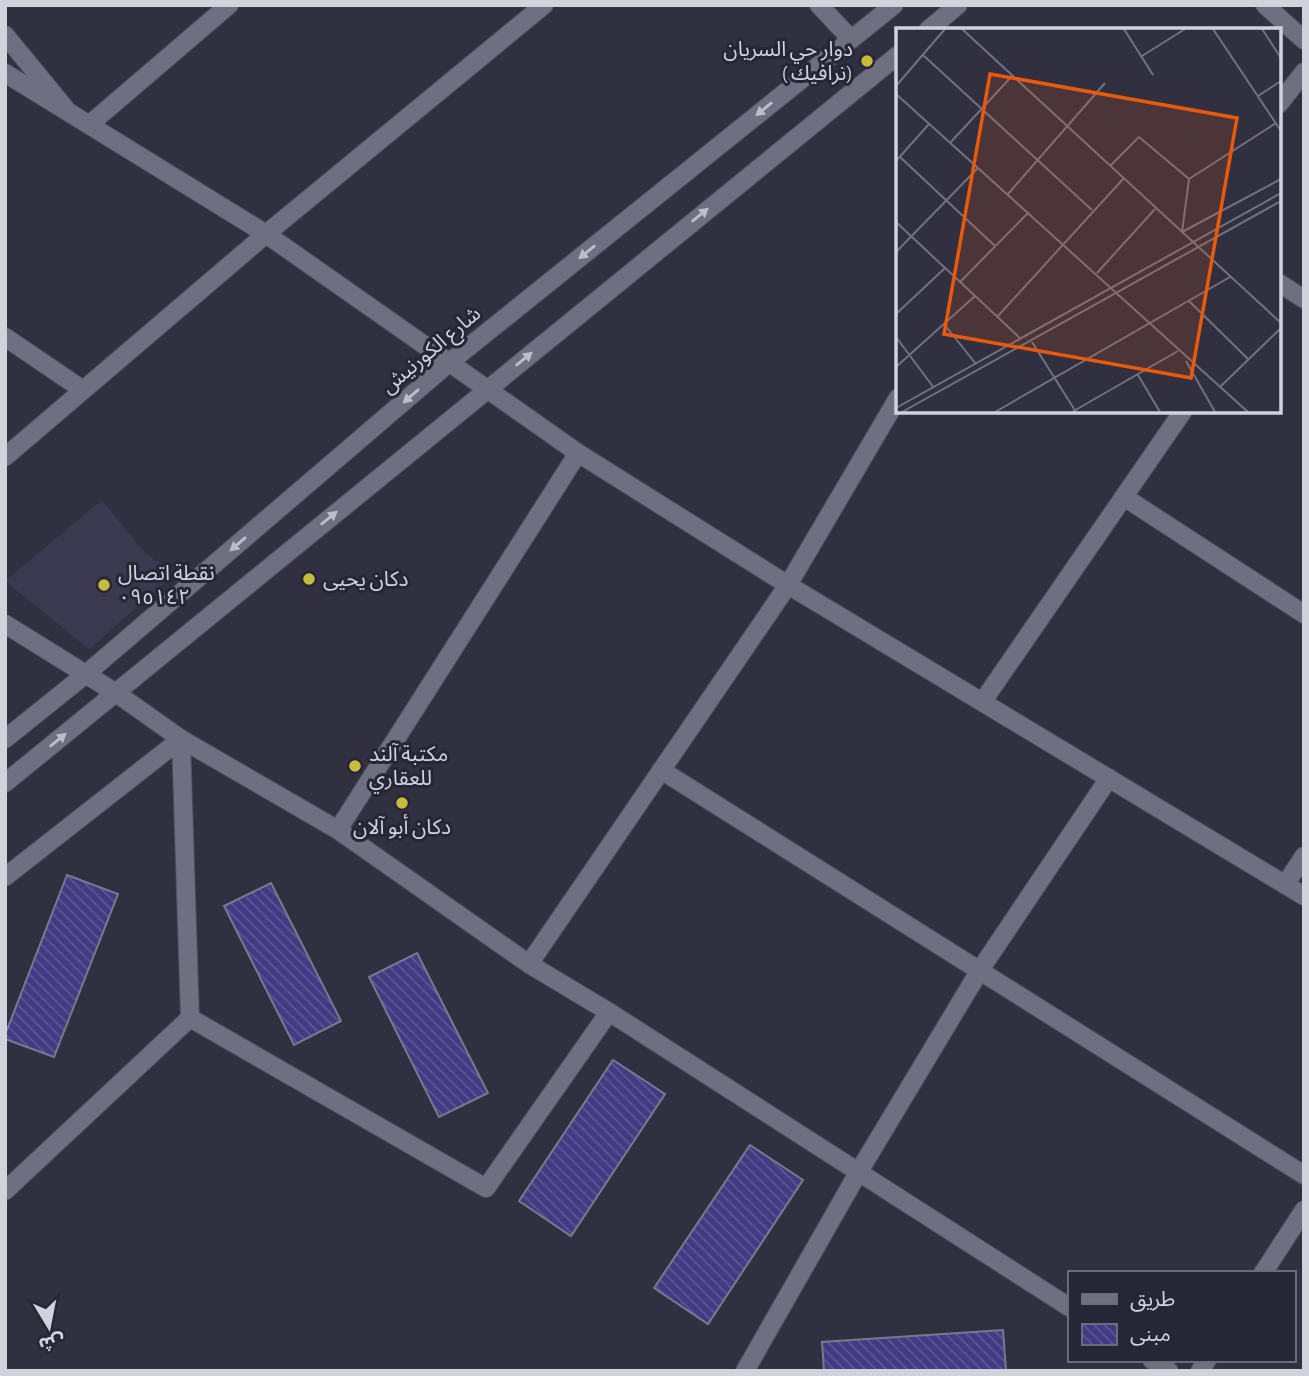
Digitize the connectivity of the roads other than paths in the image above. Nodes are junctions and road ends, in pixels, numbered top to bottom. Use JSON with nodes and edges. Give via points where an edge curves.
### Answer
{"nodes":[{"id":1,"x":229,"y":5,"type":"edge"},
{"id":2,"x":544,"y":5,"type":"edge"},
{"id":3,"x":819,"y":5,"type":"edge"},
{"id":4,"x":894,"y":5,"type":"edge"},
{"id":5,"x":958,"y":5,"type":"edge"},
{"id":6,"x":1265,"y":5,"type":"edge"},
{"id":7,"x":930,"y":28,"type":"edge"},
{"id":8,"x":5,"y":35,"type":"edge"},
{"id":9,"x":852,"y":39,"type":"junction"},
{"id":10,"x":1304,"y":40,"type":"edge"},
{"id":11,"x":896,"y":57,"type":"edge"},
{"id":12,"x":1304,"y":72,"type":"edge"},
{"id":13,"x":5,"y":73,"type":"edge"},
{"id":14,"x":1281,"y":101,"type":"edge"},
{"id":15,"x":66,"y":110,"type":"junction"},
{"id":16,"x":90,"y":124,"type":"junction"},
{"id":17,"x":265,"y":234,"type":"junction"},
{"id":18,"x":1281,"y":284,"type":"edge"},
{"id":19,"x":1304,"y":299,"type":"edge"},
{"id":20,"x":5,"y":337,"type":"edge"},
{"id":21,"x":450,"y":362,"type":"junction"},
{"id":22,"x":486,"y":389,"type":"junction"},
{"id":23,"x":83,"y":390,"type":"junction"},
{"id":24,"x":896,"y":401,"type":"edge"},
{"id":25,"x":1182,"y":413,"type":"edge"},
{"id":26,"x":578,"y":453,"type":"junction"},
{"id":27,"x":5,"y":457,"type":"edge"},
{"id":28,"x":1124,"y":497,"type":"junction"},
{"id":29,"x":788,"y":585,"type":"junction"},
{"id":30,"x":1304,"y":614,"type":"edge"},
{"id":31,"x":5,"y":624,"type":"edge"},
{"id":32,"x":86,"y":674,"type":"junction"},
{"id":33,"x":116,"y":693,"type":"junction"},
{"id":34,"x":983,"y":701,"type":"junction"},
{"id":35,"x":5,"y":739,"type":"edge"},
{"id":36,"x":181,"y":739,"type":"junction"},
{"id":37,"x":661,"y":770,"type":"junction"},
{"id":38,"x":1109,"y":778,"type":"junction"},
{"id":39,"x":5,"y":783,"type":"edge"},
{"id":40,"x":338,"y":830,"type":"junction"},
{"id":41,"x":1304,"y":856,"type":"edge"},
{"id":42,"x":5,"y":877,"type":"edge"},
{"id":43,"x":1285,"y":885,"type":"junction"},
{"id":44,"x":1304,"y":896,"type":"edge"},
{"id":45,"x":529,"y":964,"type":"junction"},
{"id":46,"x":980,"y":970,"type":"junction"},
{"id":47,"x":609,"y":1012,"type":"junction"},
{"id":48,"x":190,"y":1018,"type":"junction"},
{"id":49,"x":858,"y":1173,"type":"junction"},
{"id":50,"x":1304,"y":1175,"type":"edge"},
{"id":51,"x":5,"y":1191,"type":"edge"},
{"id":52,"x":1304,"y":1210,"type":"edge"},
{"id":53,"x":1264,"y":1271,"type":"edge"},
{"id":54,"x":1068,"y":1306,"type":"edge"},
{"id":55,"x":744,"y":1371,"type":"edge"}],
"edges":[{"from":1,"to":16,"type":"street"},
{"from":2,"to":17,"type":"street"},
{"from":3,"to":9,"type":"street"},
{"from":4,"to":9,"type":"street","name":"شارع الكورنيش"},
{"from":5,"to":7,"type":"street"},
{"from":6,"to":10,"type":"street"},
{"from":8,"to":15,"type":"street"},
{"from":9,"to":21,"type":"street","name":"شارع الكورنيش","one_way":true},
{"from":22,"to":11,"type":"street","one_way":true},
{"from":12,"to":14,"type":"street"},
{"from":13,"to":15,"type":"street"},
{"from":15,"to":16,"type":"street"},
{"from":16,"to":17,"type":"street"},
{"from":17,"to":21,"type":"street"},
{"from":17,"to":23,"type":"street"},
{"from":18,"to":19,"type":"street"},
{"from":20,"to":23,"type":"street"},
{"from":21,"to":22,"type":"street"},
{"from":21,"to":32,"type":"street","name":"شارع الكورنيش","one_way":true},
{"from":22,"to":26,"type":"street"},
{"from":33,"to":22,"type":"street","one_way":true},
{"from":23,"to":27,"type":"street"},
{"from":24,"to":29,"type":"street"},
{"from":25,"to":28,"type":"street"},
{"from":26,"to":29,"type":"street"},
{"from":26,"to":40,"type":"street"},
{"from":28,"to":30,"type":"street"},
{"from":28,"to":34,"type":"street"},
{"from":29,"to":34,"type":"street"},
{"from":29,"to":37,"type":"street"},
{"from":31,"to":32,"type":"street"},
{"from":32,"to":33,"type":"street"},
{"from":32,"to":35,"type":"street","name":"شارع الكورنيش"},
{"from":33,"to":36,"type":"street"},
{"from":39,"to":33,"type":"street","one_way":true},
{"from":34,"to":38,"type":"street"},
{"from":36,"to":40,"type":"street"},
{"from":36,"to":42,"type":"street"},
{"from":36,"to":48,"type":"street"},
{"from":37,"to":45,"type":"street"},
{"from":37,"to":46,"type":"street"},
{"from":38,"to":43,"type":"street"},
{"from":38,"to":46,"type":"street"},
{"from":40,"to":45,"type":"street"},
{"from":41,"to":43,"type":"street"},
{"from":43,"to":44,"type":"street"},
{"from":45,"to":47,"type":"street"},
{"from":46,"to":49,"type":"street"},
{"from":46,"to":50,"type":"street"},
{"from":47,"to":48,"type":"street","via":[[486,1188]]},
{"from":47,"to":49,"type":"street"},
{"from":48,"to":51,"type":"street"},
{"from":49,"to":54,"type":"street"},
{"from":49,"to":55,"type":"street"},
{"from":52,"to":53,"type":"street"}]}
